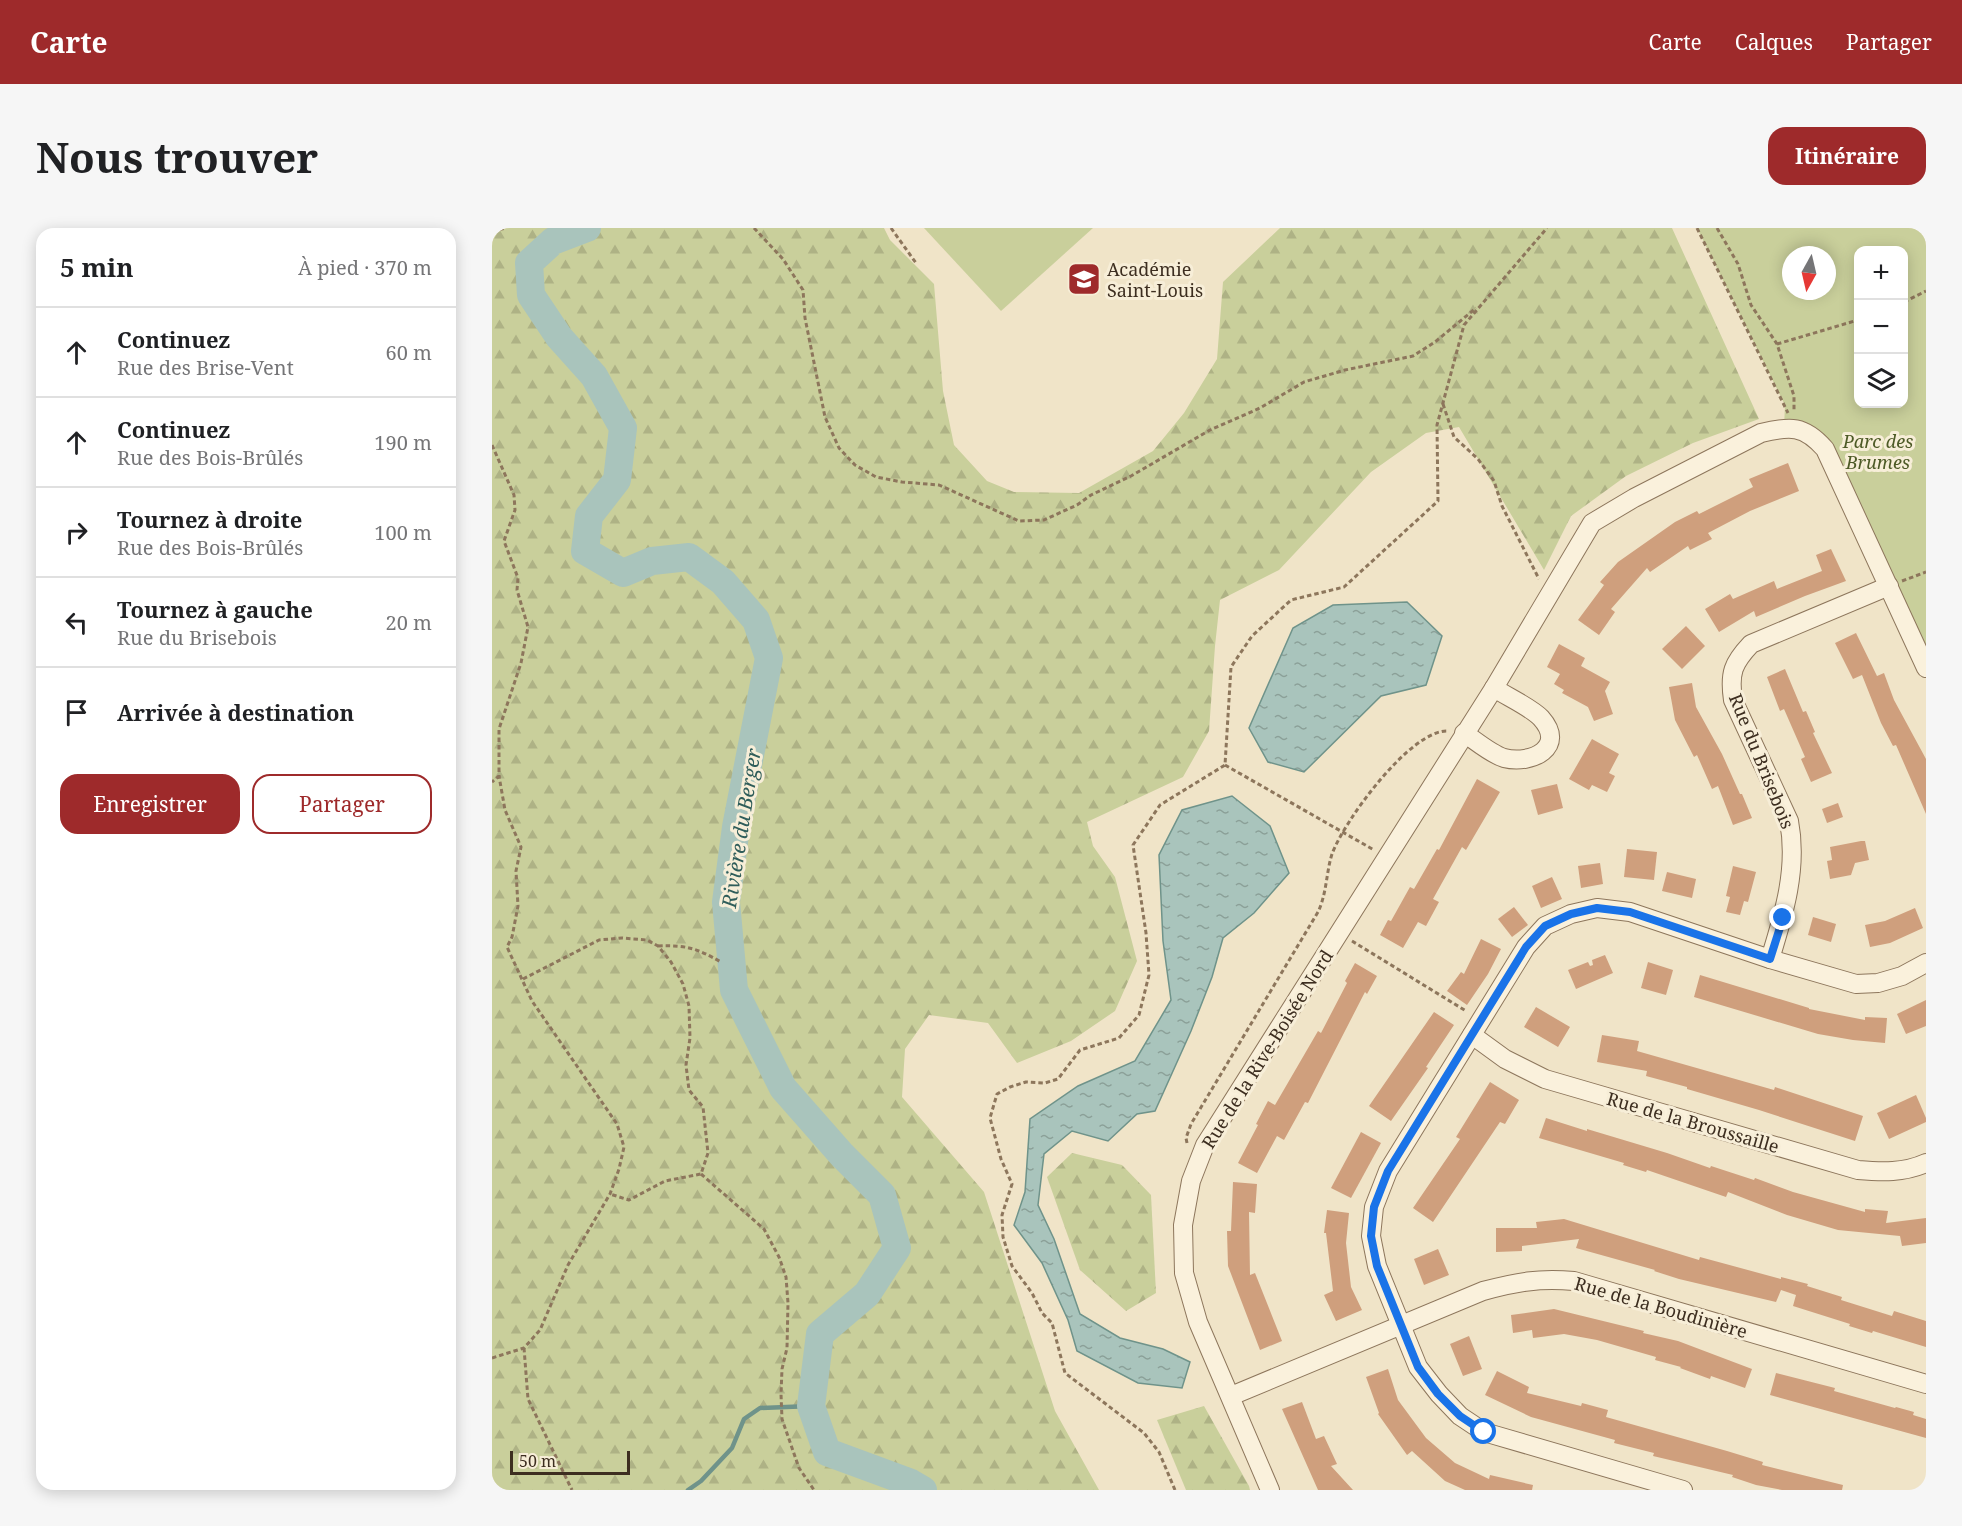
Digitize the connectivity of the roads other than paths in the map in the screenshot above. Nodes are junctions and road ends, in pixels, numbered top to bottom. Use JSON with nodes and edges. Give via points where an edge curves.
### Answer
{"nodes":[{"id":1,"x":1889,"y":586,"type":"junction"},
{"id":2,"x":1926,"y":668,"type":"edge"},
{"id":3,"x":1494,"y":688,"type":"junction"},
{"id":4,"x":1463,"y":735,"type":"junction"},
{"id":5,"x":1770,"y":959,"type":"junction"},
{"id":6,"x":1926,"y":963,"type":"edge"},
{"id":7,"x":1476,"y":1027,"type":"junction"},
{"id":8,"x":1926,"y":1163,"type":"edge"},
{"id":9,"x":1402,"y":1326,"type":"junction"},
{"id":10,"x":1926,"y":1384,"type":"edge"},
{"id":11,"x":1231,"y":1396,"type":"junction"},
{"id":12,"x":1270,"y":1490,"type":"edge"},
{"id":13,"x":1683,"y":1490,"type":"edge"}],
"edges":[{"from":1,"to":2,"type":"street"},
{"from":1,"to":3,"type":"street","name":"Rue de la Rive-Boisée Nord","via":[[1824,449],[1801,430],[1784,427],[1761,433],[1592,524]]},
{"from":1,"to":5,"type":"street","name":"Rue du Brisebois","via":[[1751,644],[1733,667],[1733,700],[1789,821],[1793,842],[1783,918]]},
{"from":3,"to":4,"type":"street","name":"Rue de la Rive-Boisée Nord"},
{"from":3,"to":4,"type":"street","via":[[1541,718],[1549,731],[1548,744],[1541,754],[1525,761],[1502,757]]},
{"from":4,"to":11,"type":"street","name":"Rue de la Rive-Boisée Nord","via":[[1205,1145],[1191,1181],[1182,1226],[1184,1273],[1198,1322]]},
{"from":5,"to":6,"type":"street","via":[[1856,984],[1886,981]]},
{"from":5,"to":7,"type":"street","via":[[1630,912],[1597,908],[1571,914],[1545,926],[1526,947]]},
{"from":7,"to":8,"type":"street","name":"Rue de la Broussaille","via":[[1505,1059],[1545,1079],[1858,1170],[1889,1172]]},
{"from":7,"to":9,"type":"street","via":[[1388,1171],[1374,1207],[1371,1236],[1377,1266]]},
{"from":9,"to":10,"type":"street","name":"Rue de la Boudinière","via":[[1483,1291],[1522,1281],[1574,1281]]},
{"from":9,"to":11,"type":"street","name":"Rue de la Boudinière"},
{"from":9,"to":13,"type":"street","via":[[1418,1367],[1438,1394],[1484,1432]]},
{"from":11,"to":12,"type":"street","name":"Rue de la Rive-Boisée Nord"}]}
